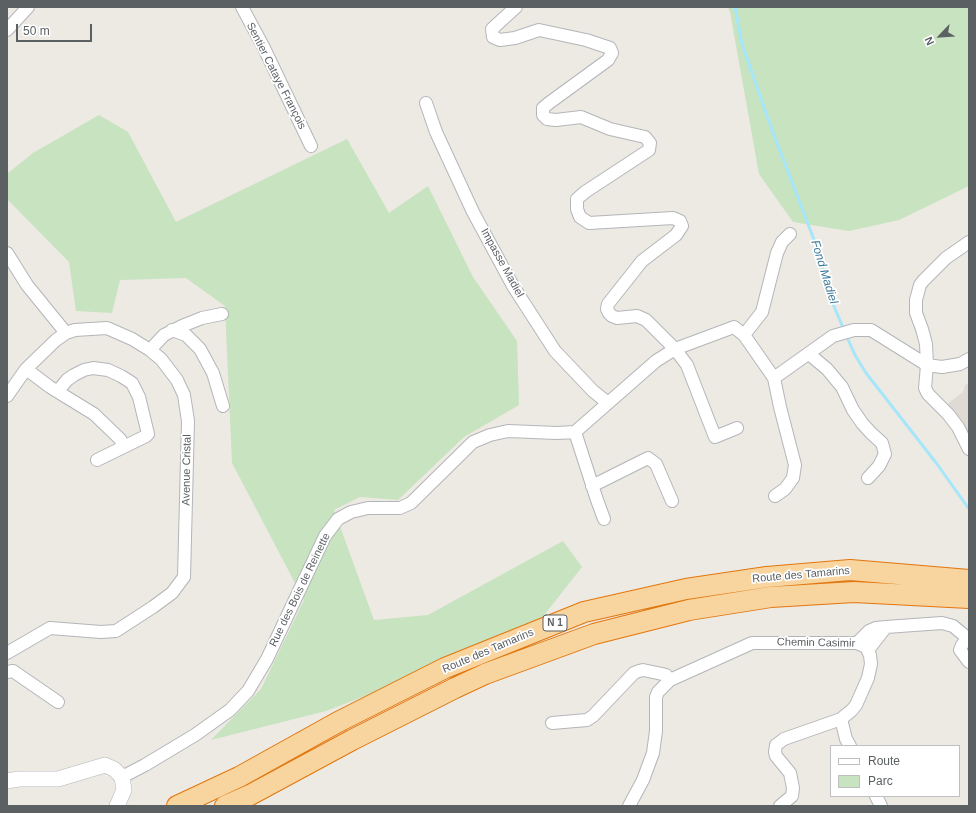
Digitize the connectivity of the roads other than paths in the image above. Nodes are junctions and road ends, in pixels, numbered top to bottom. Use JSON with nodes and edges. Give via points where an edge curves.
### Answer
{"nodes":[{"id":1,"x":28,"y":7,"type":"edge"},
{"id":2,"x":242,"y":7,"type":"edge"},
{"id":3,"x":516,"y":7,"type":"edge"},
{"id":4,"x":7,"y":30,"type":"edge"},
{"id":5,"x":426,"y":103,"type":"dead end"},
{"id":6,"x":311,"y":146,"type":"dead end"},
{"id":7,"x":790,"y":234,"type":"dead end"},
{"id":8,"x":969,"y":242,"type":"edge"},
{"id":9,"x":7,"y":253,"type":"edge"},
{"id":10,"x":222,"y":314,"type":"dead end"},
{"id":11,"x":172,"y":330,"type":"junction"},
{"id":12,"x":66,"y":333,"type":"junction"},
{"id":13,"x":744,"y":335,"type":"junction"},
{"id":14,"x":676,"y":349,"type":"junction"},
{"id":15,"x":150,"y":350,"type":"junction"},
{"id":16,"x":809,"y":354,"type":"junction"},
{"id":17,"x":969,"y":359,"type":"edge"},
{"id":18,"x":927,"y":364,"type":"junction"},
{"id":19,"x":26,"y":369,"type":"junction"},
{"id":20,"x":774,"y":378,"type":"junction"},
{"id":21,"x":58,"y":392,"type":"junction"},
{"id":22,"x":7,"y":396,"type":"edge"},
{"id":23,"x":608,"y":403,"type":"junction"},
{"id":24,"x":223,"y":406,"type":"dead end"},
{"id":25,"x":737,"y":428,"type":"dead end"},
{"id":26,"x":575,"y":432,"type":"junction"},
{"id":27,"x":124,"y":446,"type":"junction"},
{"id":28,"x":969,"y":449,"type":"edge"},
{"id":29,"x":97,"y":460,"type":"dead end"},
{"id":30,"x":868,"y":478,"type":"dead end"},
{"id":31,"x":592,"y":486,"type":"junction"},
{"id":32,"x":775,"y":496,"type":"dead end"},
{"id":33,"x":672,"y":501,"type":"dead end"},
{"id":34,"x":604,"y":519,"type":"dead end"},
{"id":35,"x":969,"y":580,"type":"edge"},
{"id":36,"x":969,"y":598,"type":"edge"},
{"id":37,"x":886,"y":627,"type":"junction"},
{"id":38,"x":857,"y":643,"type":"junction"},
{"id":39,"x":868,"y":650,"type":"junction"},
{"id":40,"x":7,"y":653,"type":"edge"},
{"id":41,"x":969,"y":662,"type":"edge"},
{"id":42,"x":7,"y":672,"type":"edge"},
{"id":43,"x":670,"y":680,"type":"junction"},
{"id":44,"x":58,"y":702,"type":"dead end"},
{"id":45,"x":841,"y":719,"type":"junction"},
{"id":46,"x":552,"y":723,"type":"dead end"},
{"id":47,"x":850,"y":745,"type":"edge"},
{"id":48,"x":122,"y":776,"type":"junction"},
{"id":49,"x":7,"y":781,"type":"edge"},
{"id":50,"x":876,"y":797,"type":"edge"},
{"id":51,"x":117,"y":806,"type":"edge"},
{"id":52,"x":177,"y":806,"type":"edge"},
{"id":53,"x":225,"y":806,"type":"edge"},
{"id":54,"x":629,"y":806,"type":"edge"},
{"id":55,"x":780,"y":806,"type":"edge"},
{"id":56,"x":881,"y":806,"type":"edge"}],
"edges":[{"from":1,"to":4,"type":"street"},
{"from":2,"to":6,"type":"street","name":"Sentier Cataye François"},
{"from":3,"to":14,"type":"street","via":[[492,29],[493,36],[500,40],[508,39],[539,30],[610,48],[612,53],[608,60],[543,108],[543,115],[547,119],[556,120],[581,117],[610,129],[645,138],[650,143],[649,150],[585,192],[578,199],[577,209],[580,217],[589,223],[673,218],[680,221],[682,226],[676,235],[642,261],[608,304],[607,309],[612,316],[618,318],[637,316],[646,320]]},
{"from":5,"to":23,"type":"street","name":"Impasse Madiel","via":[[436,132],[474,212],[513,286],[555,351]]},
{"from":7,"to":13,"type":"street","via":[[782,242],[777,253],[762,312]]},
{"from":8,"to":18,"type":"street","via":[[946,258],[920,285],[916,313],[926,344]]},
{"from":9,"to":12,"type":"street","via":[[14,267]]},
{"from":10,"to":11,"type":"street","via":[[202,318]]},
{"from":11,"to":15,"type":"street"},
{"from":11,"to":24,"type":"street","via":[[186,335],[200,349],[213,373]]},
{"from":12,"to":15,"type":"street","name":"Avenue Cristal","via":[[107,328]]},
{"from":12,"to":19,"type":"street","name":"Avenue Cristal"},
{"from":13,"to":14,"type":"street","via":[[734,327]]},
{"from":13,"to":20,"type":"street"},
{"from":14,"to":23,"type":"street","via":[[656,361]]},
{"from":14,"to":25,"type":"street","via":[[687,365],[715,437]]},
{"from":15,"to":40,"type":"street","name":"Avenue Cristal","via":[[161,359],[177,380],[184,395],[188,421],[184,577],[172,593],[116,631],[50,628]]},
{"from":16,"to":18,"type":"street","via":[[833,336],[854,330],[871,330]]},
{"from":16,"to":20,"type":"street"},
{"from":16,"to":30,"type":"street","via":[[827,369],[842,387],[862,423],[882,443],[886,454]]},
{"from":17,"to":18,"type":"street","via":[[960,364],[942,367]]},
{"from":18,"to":28,"type":"street","via":[[925,388],[958,426]]},
{"from":19,"to":21,"type":"street"},
{"from":19,"to":22,"type":"street","name":"Avenue Cristal"},
{"from":20,"to":32,"type":"street","via":[[795,465],[793,478],[785,489]]},
{"from":21,"to":27,"type":"street","via":[[94,414]]},
{"from":21,"to":27,"type":"street","via":[[74,375],[93,368],[108,370],[132,383],[139,397],[148,434]]},
{"from":23,"to":26,"type":"street"},
{"from":26,"to":31,"type":"street"},
{"from":26,"to":48,"type":"street","name":"Rue des Bois de Reinette","via":[[557,434],[508,431],[490,435],[473,442],[411,502],[400,508],[368,508],[351,512],[338,519],[325,536],[267,659],[248,691],[230,710],[195,735]]},
{"from":27,"to":29,"type":"street"},
{"from":31,"to":33,"type":"street","via":[[648,458],[656,464]]},
{"from":31,"to":34,"type":"street"},
{"from":35,"to":52,"type":"highway","name":"Route des Tamarins","number":"N 1","via":[[850,570],[767,577],[686,588],[584,612],[445,668],[338,722],[239,777]]},
{"from":36,"to":53,"type":"highway","name":"Route des Tamarins","number":"N 1","via":[[854,592],[771,597],[689,610],[594,634],[485,674]]},
{"from":37,"to":38,"type":"street","via":[[869,631]]},
{"from":37,"to":39,"type":"street"},
{"from":37,"to":41,"type":"street","via":[[942,624],[953,626],[965,636],[966,640],[960,650]]},
{"from":38,"to":39,"type":"street","name":"Chemin Casimir","via":[[866,646]]},
{"from":38,"to":43,"type":"street","name":"Chemin Casimir","via":[[752,643]]},
{"from":39,"to":45,"type":"street","name":"Chemin Casimir","via":[[871,664],[864,688],[856,705]]},
{"from":42,"to":44,"type":"street","via":[[13,671]]},
{"from":43,"to":46,"type":"street","via":[[666,675],[639,671],[587,720]]},
{"from":43,"to":54,"type":"street","name":"Chemin Casimir","via":[[656,697],[653,753],[643,780]]},
{"from":45,"to":47,"type":"street"},
{"from":45,"to":55,"type":"street","name":"Chemin Casimir","via":[[784,739],[776,745],[776,756],[790,773],[793,788],[792,796]]},
{"from":48,"to":49,"type":"street","via":[[114,769],[104,766],[58,779]]},
{"from":48,"to":51,"type":"street","via":[[124,790]]},
{"from":50,"to":56,"type":"street"}]}
